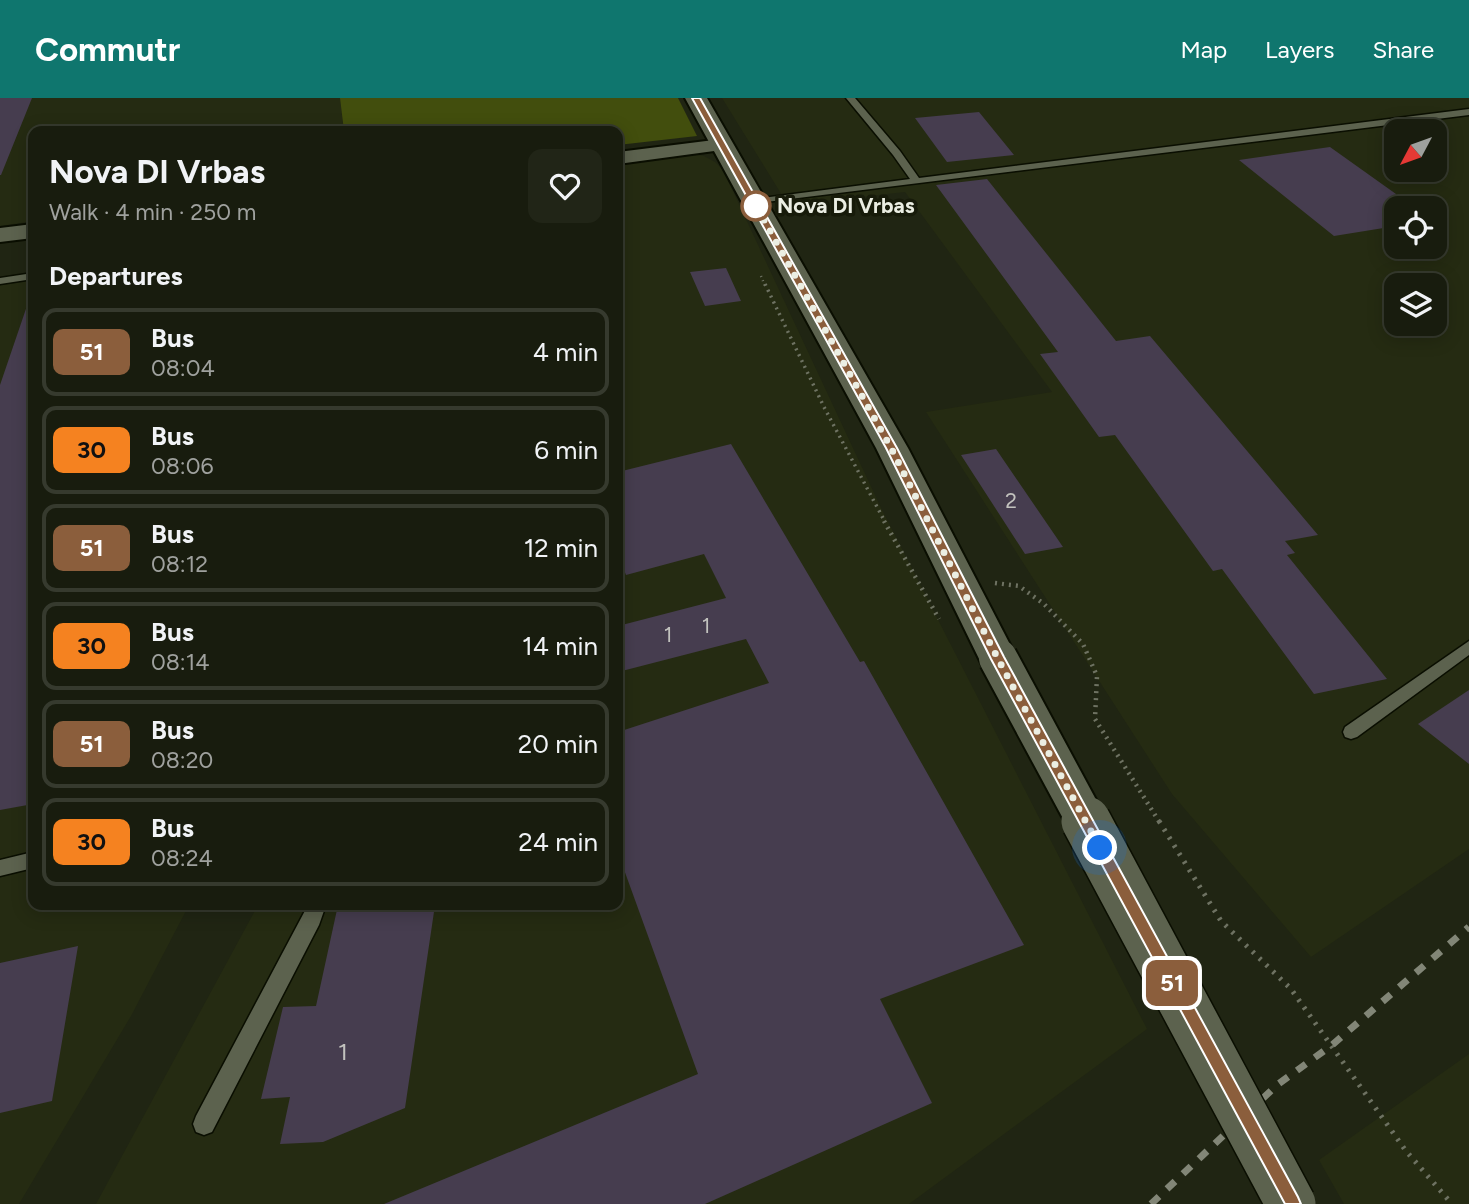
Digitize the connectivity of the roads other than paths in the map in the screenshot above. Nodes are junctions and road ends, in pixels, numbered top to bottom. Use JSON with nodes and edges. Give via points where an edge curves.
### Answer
{"nodes":[{"id":1,"x":696,"y":98,"type":"edge"},
{"id":2,"x":850,"y":98,"type":"edge"},
{"id":3,"x":1469,"y":112,"type":"edge"},
{"id":4,"x":722,"y":145,"type":"junction"},
{"id":5,"x":623,"y":157,"type":"edge"},
{"id":6,"x":916,"y":181,"type":"junction"},
{"id":7,"x":754,"y":202,"type":"junction"},
{"id":8,"x":28,"y":232,"type":"edge"},
{"id":9,"x":0,"y":235,"type":"edge"},
{"id":10,"x":28,"y":277,"type":"edge"},
{"id":11,"x":0,"y":281,"type":"edge"},
{"id":12,"x":1469,"y":647,"type":"edge"},
{"id":13,"x":1351,"y":732,"type":"dead end"},
{"id":14,"x":28,"y":861,"type":"edge"},
{"id":15,"x":0,"y":868,"type":"edge"},
{"id":16,"x":315,"y":910,"type":"edge"},
{"id":17,"x":204,"y":1124,"type":"dead end"},
{"id":18,"x":1292,"y":1204,"type":"edge"}],
"edges":[{"from":1,"to":4,"type":"street"},
{"from":2,"to":6,"type":"lane"},
{"from":3,"to":6,"type":"lane"},
{"from":4,"to":5,"type":"street"},
{"from":4,"to":7,"type":"street"},
{"from":6,"to":7,"type":"lane"},
{"from":7,"to":18,"type":"street","bridge":true,"via":[[891,448],[998,659]]},
{"from":8,"to":9,"type":"street"},
{"from":10,"to":11,"type":"lane"},
{"from":12,"to":13,"type":"lane"},
{"from":14,"to":15,"type":"lane"},
{"from":16,"to":17,"type":"lane"}]}
